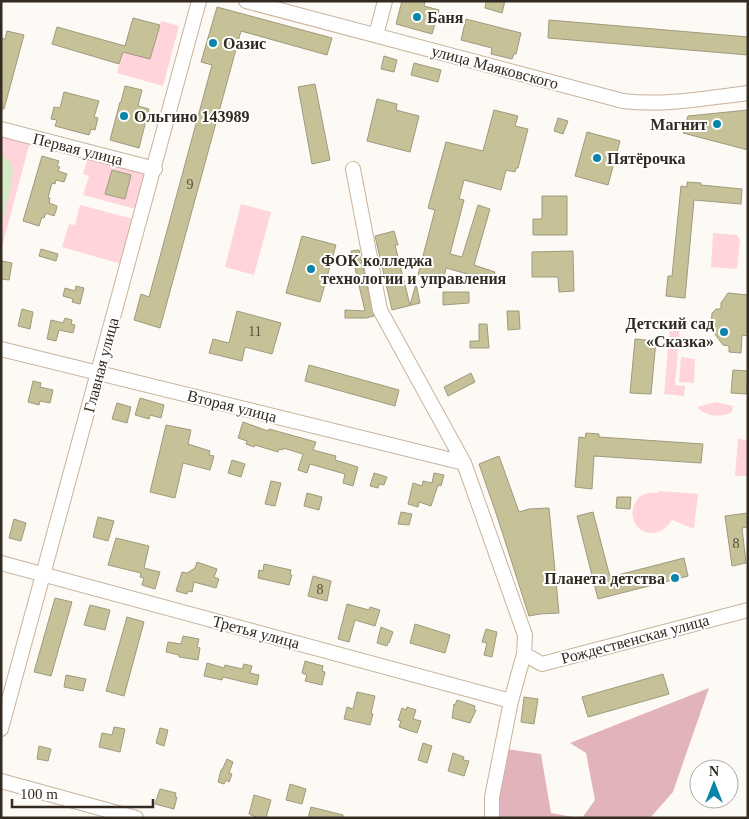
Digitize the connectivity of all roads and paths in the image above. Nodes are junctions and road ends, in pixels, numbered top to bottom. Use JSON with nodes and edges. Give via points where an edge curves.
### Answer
{"nodes":[{"id":1,"x":199,"y":1,"type":"edge"},
{"id":2,"x":246,"y":1,"type":"edge"},
{"id":3,"x":385,"y":1,"type":"edge"},
{"id":4,"x":376,"y":35,"type":"junction"},
{"id":5,"x":748,"y":93,"type":"edge"},
{"id":6,"x":1,"y":129,"type":"edge"},
{"id":7,"x":155,"y":169,"type":"junction"},
{"id":8,"x":353,"y":169,"type":"dead end"},
{"id":9,"x":1,"y":349,"type":"edge"},
{"id":10,"x":98,"y":373,"type":"junction"},
{"id":11,"x":464,"y":463,"type":"junction"},
{"id":12,"x":1,"y":563,"type":"edge"},
{"id":13,"x":44,"y":574,"type":"junction"},
{"id":14,"x":748,"y":610,"type":"edge"},
{"id":15,"x":524,"y":654,"type":"junction"},
{"id":16,"x":511,"y":701,"type":"junction"},
{"id":17,"x":1,"y":729,"type":"edge"},
{"id":18,"x":1,"y":781,"type":"edge"},
{"id":19,"x":136,"y":818,"type":"edge"},
{"id":20,"x":492,"y":818,"type":"edge"}],
"edges":[{"from":1,"to":7,"type":"street","name":"Главная улица"},
{"from":2,"to":4,"type":"street","name":"улица Маяковского"},
{"from":3,"to":4,"type":"street"},
{"from":4,"to":5,"type":"street","name":"улица Маяковского","via":[[623,101],[662,102]]},
{"from":6,"to":7,"type":"street","name":"Первая улица"},
{"from":7,"to":10,"type":"street","name":"Главная улица"},
{"from":8,"to":11,"type":"street","via":[[380,310]]},
{"from":9,"to":10,"type":"street","name":"Вторая улица"},
{"from":10,"to":11,"type":"street","name":"Вторая улица"},
{"from":10,"to":13,"type":"street","name":"Главная улица"},
{"from":11,"to":15,"type":"street","via":[[526,635]]},
{"from":12,"to":13,"type":"street","name":"Третья улица"},
{"from":13,"to":16,"type":"street","name":"Третья улица"},
{"from":13,"to":17,"type":"street","name":"Главная улица"},
{"from":14,"to":15,"type":"street","name":"Рождественская улица","via":[[542,664]]},
{"from":15,"to":16,"type":"street"},
{"from":16,"to":20,"type":"street","via":[[492,797]]},
{"from":18,"to":19,"type":"street"}]}
